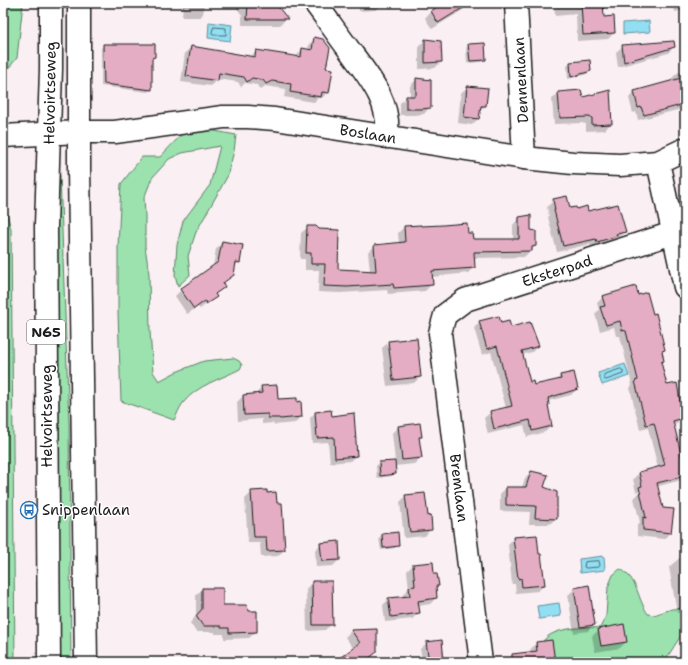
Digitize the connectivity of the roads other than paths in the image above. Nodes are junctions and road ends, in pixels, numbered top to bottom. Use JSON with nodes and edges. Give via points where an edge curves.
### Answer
{"nodes":[{"id":1,"x":51,"y":3,"type":"edge"},
{"id":2,"x":79,"y":3,"type":"edge"},
{"id":3,"x":315,"y":3,"type":"edge"},
{"id":4,"x":516,"y":3,"type":"edge"},
{"id":5,"x":79,"y":132,"type":"junction"},
{"id":6,"x":49,"y":135,"type":"junction"},
{"id":7,"x":3,"y":136,"type":"edge"},
{"id":8,"x":387,"y":137,"type":"junction"},
{"id":9,"x":685,"y":149,"type":"edge"},
{"id":10,"x":524,"y":158,"type":"junction"},
{"id":11,"x":658,"y":162,"type":"junction"},
{"id":12,"x":673,"y":233,"type":"junction"},
{"id":13,"x":685,"y":286,"type":"edge"},
{"id":14,"x":445,"y":315,"type":"joint"},
{"id":15,"x":49,"y":662,"type":"edge"},
{"id":16,"x":86,"y":662,"type":"edge"},
{"id":17,"x":481,"y":662,"type":"edge"}],
"edges":[{"from":1,"to":6,"type":"main road","name":"Helvoirtseweg","number":"N65"},
{"from":2,"to":5,"type":"main road","name":"Helvoirtseweg","number":"N65"},
{"from":3,"to":8,"type":"main road","via":[[378,90],[385,108]]},
{"from":4,"to":10,"type":"main road","name":"Dennenlaan"},
{"from":5,"to":6,"type":"main road","name":"Boslaan"},
{"from":5,"to":8,"type":"main road","name":"Boslaan","via":[[115,132],[223,117],[248,117]]},
{"from":5,"to":16,"type":"main road","name":"Helvoirtseweg","number":"N65"},
{"from":6,"to":7,"type":"main road","name":"Boslaan"},
{"from":6,"to":15,"type":"main road","name":"Helvoirtseweg","number":"N65","via":[[46,226]]},
{"from":8,"to":10,"type":"main road","name":"Boslaan"},
{"from":9,"to":11,"type":"main road","name":"Boslaan"},
{"from":10,"to":11,"type":"main road","name":"Boslaan","via":[[620,165]]},
{"from":11,"to":12,"type":"main road"},
{"from":12,"to":13,"type":"main road"},
{"from":12,"to":14,"type":"main road","name":"Eksterpad","via":[[465,300]]},
{"from":14,"to":17,"type":"main road","name":"Bremlaan","via":[[440,333]]}]}
